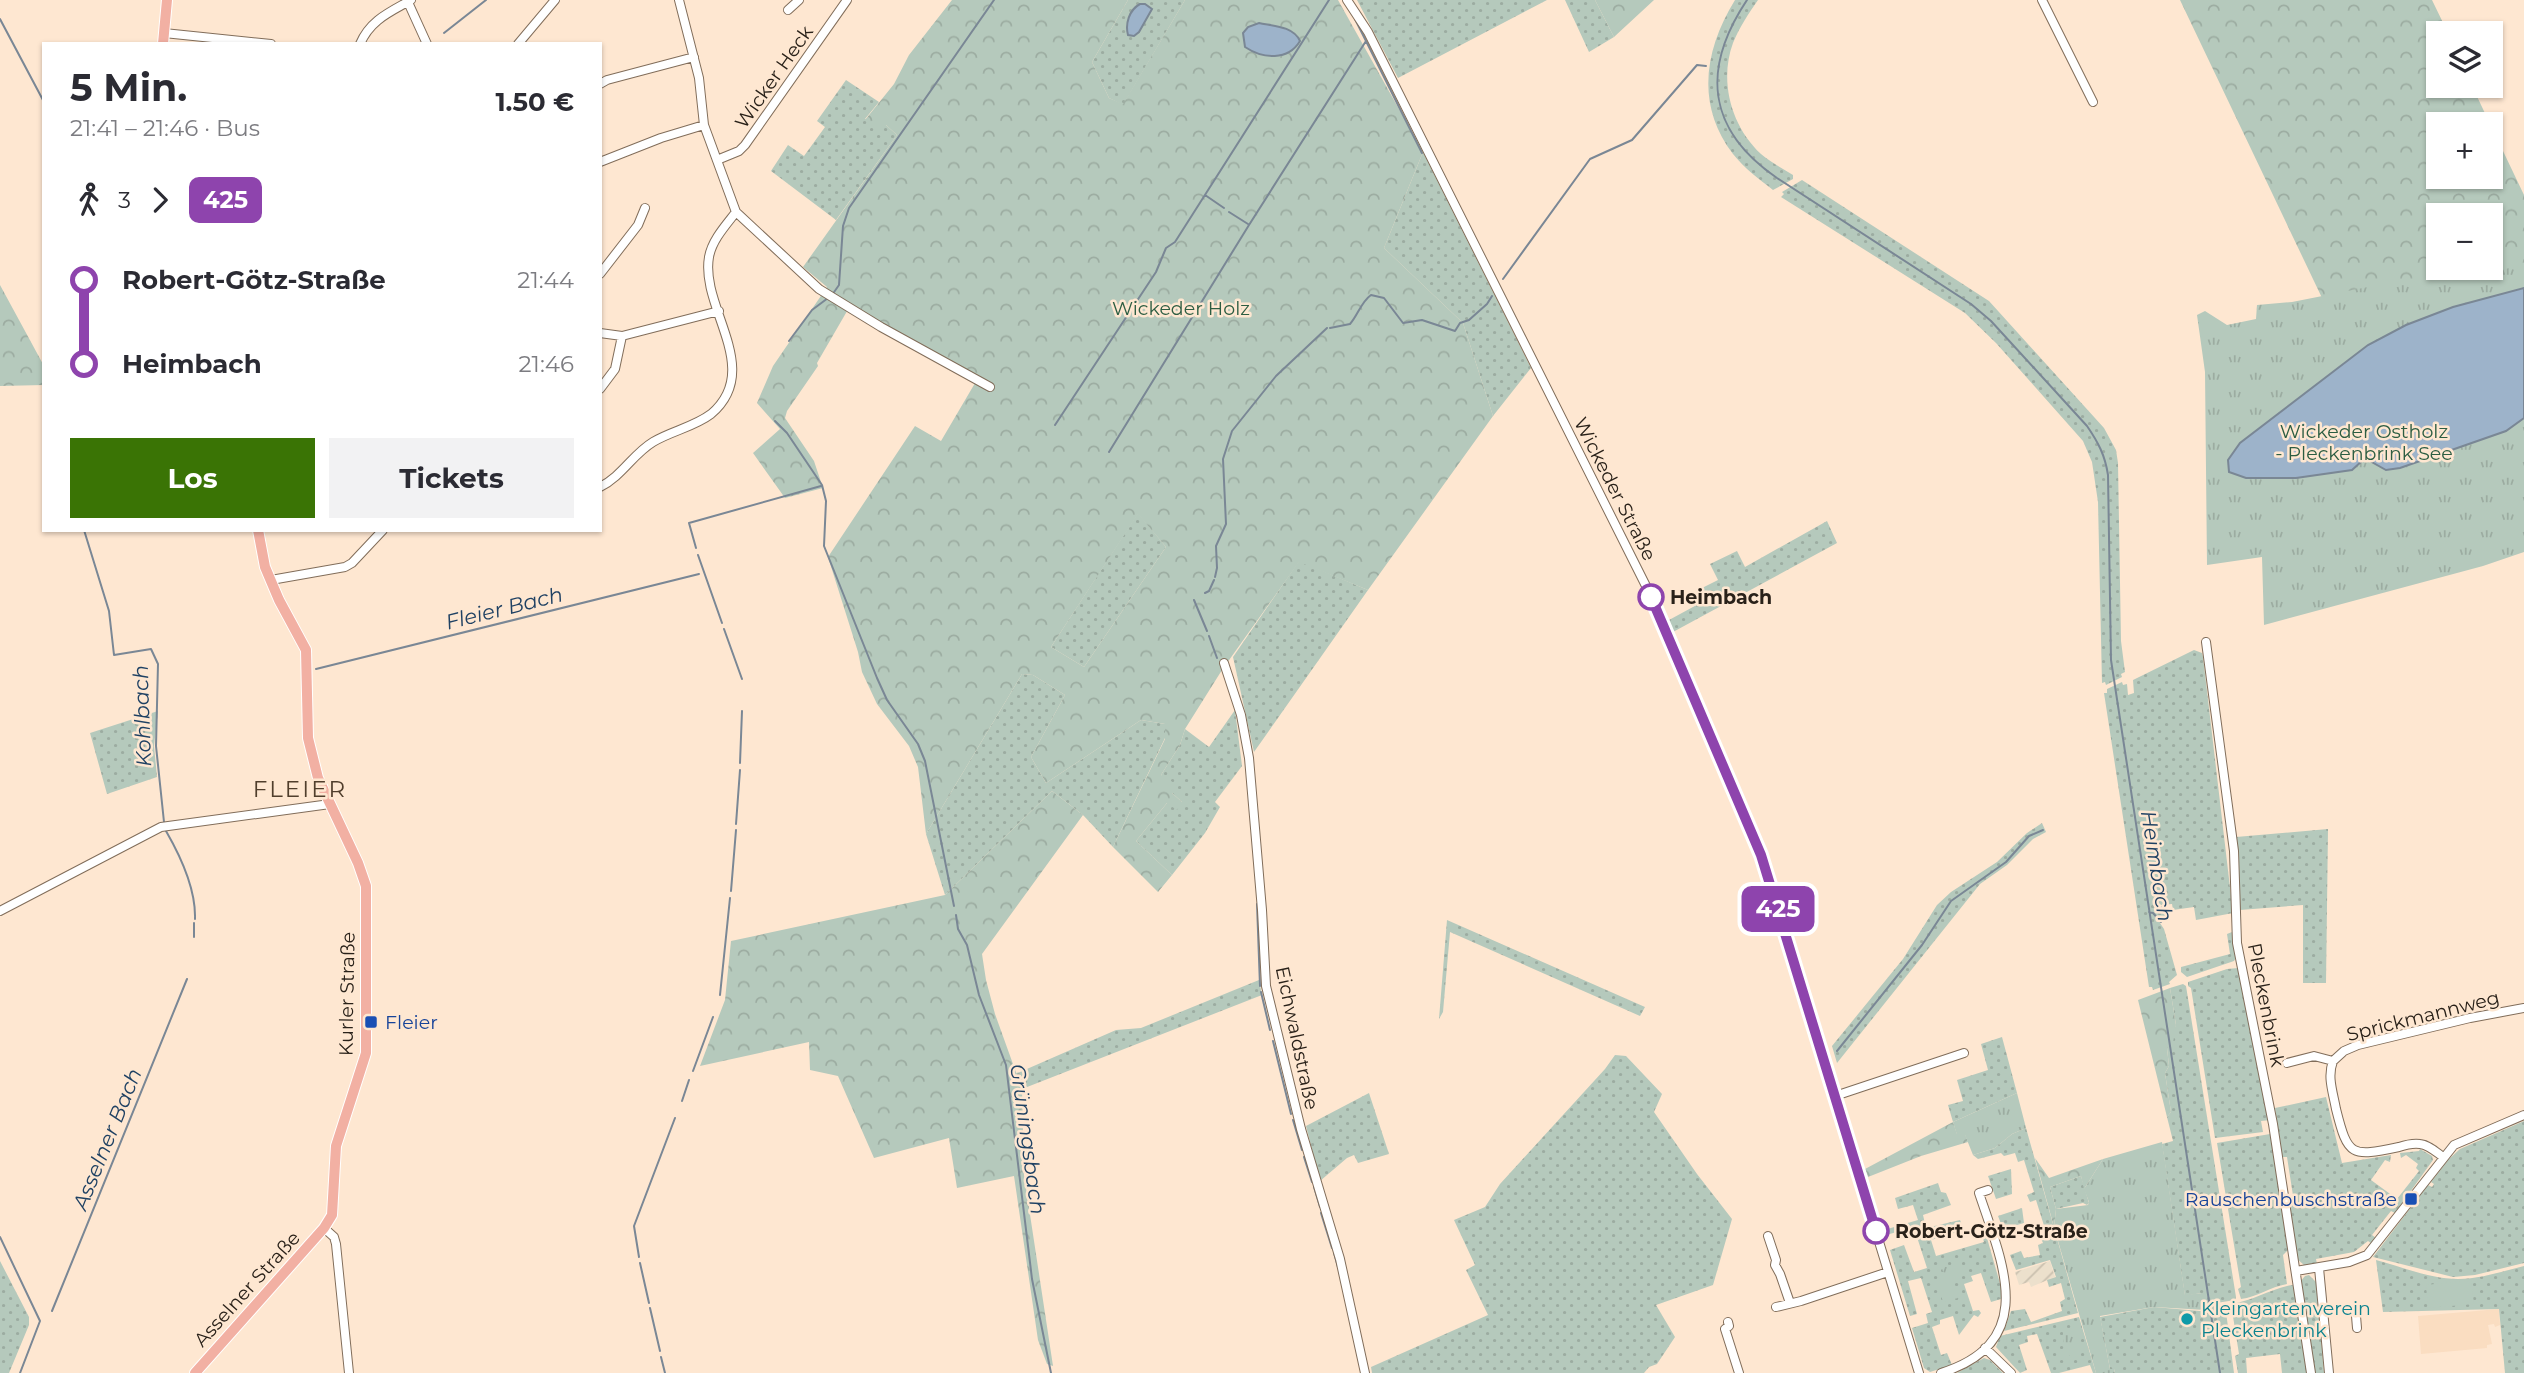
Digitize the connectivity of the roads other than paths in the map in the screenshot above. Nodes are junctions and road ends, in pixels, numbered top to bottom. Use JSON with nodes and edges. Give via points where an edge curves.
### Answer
{"nodes":[{"id":1,"x":167,"y":0,"type":"edge"},
{"id":2,"x":555,"y":0,"type":"edge"},
{"id":3,"x":679,"y":0,"type":"edge"},
{"id":4,"x":799,"y":0,"type":"edge"},
{"id":5,"x":847,"y":0,"type":"edge"},
{"id":6,"x":1347,"y":0,"type":"edge"},
{"id":7,"x":2042,"y":0,"type":"edge"},
{"id":8,"x":409,"y":1,"type":"edge"},
{"id":9,"x":788,"y":10,"type":"dead end"},
{"id":10,"x":163,"y":38,"type":"edge"},
{"id":11,"x":235,"y":42,"type":"edge"},
{"id":12,"x":361,"y":42,"type":"edge"},
{"id":13,"x":427,"y":42,"type":"edge"},
{"id":14,"x":520,"y":42,"type":"edge"},
{"id":15,"x":694,"y":57,"type":"junction"},
{"id":16,"x":602,"y":83,"type":"edge"},
{"id":17,"x":2093,"y":102,"type":"dead end"},
{"id":18,"x":704,"y":125,"type":"junction"},
{"id":19,"x":717,"y":160,"type":"junction"},
{"id":20,"x":602,"y":161,"type":"edge"},
{"id":21,"x":645,"y":208,"type":"dead end"},
{"id":22,"x":736,"y":212,"type":"junction"},
{"id":23,"x":602,"y":271,"type":"edge"},
{"id":24,"x":719,"y":311,"type":"junction"},
{"id":25,"x":602,"y":333,"type":"edge"},
{"id":26,"x":622,"y":336,"type":"junction"},
{"id":27,"x":602,"y":386,"type":"edge"},
{"id":28,"x":990,"y":387,"type":"dead end"},
{"id":29,"x":602,"y":485,"type":"edge"},
{"id":30,"x":258,"y":532,"type":"edge"},
{"id":31,"x":380,"y":532,"type":"edge"},
{"id":32,"x":271,"y":577,"type":"junction"},
{"id":33,"x":2206,"y":642,"type":"dead end"},
{"id":34,"x":1224,"y":663,"type":"dead end"},
{"id":35,"x":330,"y":804,"type":"junction"},
{"id":36,"x":0,"y":911,"type":"edge"},
{"id":37,"x":2524,"y":1008,"type":"edge"},
{"id":38,"x":1964,"y":1053,"type":"dead end"},
{"id":39,"x":2333,"y":1061,"type":"junction"},
{"id":40,"x":2287,"y":1063,"type":"dead end"},
{"id":41,"x":1835,"y":1097,"type":"junction"},
{"id":42,"x":2524,"y":1115,"type":"edge"},
{"id":43,"x":2443,"y":1157,"type":"junction"},
{"id":44,"x":1988,"y":1190,"type":"dead end"},
{"id":45,"x":324,"y":1228,"type":"junction"},
{"id":46,"x":1768,"y":1236,"type":"dead end"},
{"id":47,"x":2319,"y":1268,"type":"junction"},
{"id":48,"x":2296,"y":1271,"type":"junction"},
{"id":49,"x":1888,"y":1272,"type":"junction"},
{"id":50,"x":1790,"y":1303,"type":"junction"},
{"id":51,"x":1776,"y":1307,"type":"dead end"},
{"id":52,"x":2356,"y":1316,"type":"dead end"},
{"id":53,"x":1728,"y":1322,"type":"dead end"},
{"id":54,"x":2357,"y":1328,"type":"dead end"},
{"id":55,"x":1985,"y":1349,"type":"junction"},
{"id":56,"x":195,"y":1373,"type":"edge"},
{"id":57,"x":349,"y":1373,"type":"edge"},
{"id":58,"x":1365,"y":1373,"type":"edge"},
{"id":59,"x":1739,"y":1373,"type":"edge"},
{"id":60,"x":1919,"y":1373,"type":"edge"},
{"id":61,"x":1941,"y":1373,"type":"edge"},
{"id":62,"x":2011,"y":1373,"type":"edge"},
{"id":63,"x":2311,"y":1373,"type":"edge"},
{"id":64,"x":2329,"y":1373,"type":"edge"}],
"edges":[{"from":1,"to":10,"type":"main road"},
{"from":2,"to":14,"type":"street"},
{"from":3,"to":15,"type":"street"},
{"from":4,"to":9,"type":"street"},
{"from":5,"to":19,"type":"street","name":"Wicker Heck","via":[[745,145]]},
{"from":6,"to":41,"type":"street","name":"Wickeder Straße","via":[[1368,32],[1646,586],[1761,855]]},
{"from":7,"to":17,"type":"street"},
{"from":8,"to":12,"type":"street","via":[[378,19]]},
{"from":8,"to":13,"type":"street"},
{"from":10,"to":11,"type":"street"},
{"from":15,"to":16,"type":"street"},
{"from":15,"to":18,"type":"street"},
{"from":18,"to":19,"type":"street"},
{"from":18,"to":20,"type":"street"},
{"from":19,"to":22,"type":"street"},
{"from":21,"to":23,"type":"street","via":[[638,225]]},
{"from":22,"to":24,"type":"street","via":[[712,245],[709,257]]},
{"from":22,"to":28,"type":"street","via":[[834,299]]},
{"from":24,"to":26,"type":"street"},
{"from":24,"to":29,"type":"street","via":[[732,360],[730,384],[720,404],[698,422],[651,443]]},
{"from":25,"to":26,"type":"street"},
{"from":26,"to":27,"type":"street","via":[[615,369]]},
{"from":30,"to":32,"type":"main road","name":"Kurler Straße"},
{"from":31,"to":32,"type":"street","via":[[345,567]]},
{"from":32,"to":35,"type":"main road","name":"Kurler Straße","via":[[306,650],[308,738]]},
{"from":33,"to":48,"type":"street","name":"Pleckenbrink","via":[[2234,851],[2237,943]]},
{"from":34,"to":58,"type":"street","name":"Eichwaldstraße","via":[[1250,758],[1266,986],[1301,1129],[1340,1259]]},
{"from":35,"to":36,"type":"street","via":[[161,827]]},
{"from":35,"to":45,"type":"main road","name":"Kurler Straße","via":[[366,886],[367,1022],[364,1064],[336,1146],[333,1208]]},
{"from":37,"to":39,"type":"street","name":"Sprickmannweg","via":[[2358,1045]]},
{"from":38,"to":41,"type":"street"},
{"from":39,"to":40,"type":"street","name":"Sprickmannweg","via":[[2314,1056]]},
{"from":39,"to":43,"type":"street","name":"Sprickmannweg","via":[[2331,1086],[2350,1148],[2368,1153],[2416,1143]]},
{"from":41,"to":49,"type":"street","name":"Wickeder Straße"},
{"from":42,"to":43,"type":"street","via":[[2458,1143]]},
{"from":43,"to":47,"type":"street","via":[[2368,1255]]},
{"from":44,"to":55,"type":"street","via":[[1979,1193],[2004,1270],[2007,1296],[2002,1321]]},
{"from":45,"to":56,"type":"main road","name":"Asselner Straße"},
{"from":45,"to":57,"type":"street","via":[[334,1237]]},
{"from":46,"to":50,"type":"street"},
{"from":47,"to":48,"type":"street"},
{"from":47,"to":64,"type":"street"},
{"from":48,"to":63,"type":"street","name":"Pleckenbrink"},
{"from":49,"to":50,"type":"street"},
{"from":49,"to":60,"type":"street","name":"Wickeder Straße"},
{"from":50,"to":51,"type":"street"},
{"from":52,"to":54,"type":"street"},
{"from":53,"to":59,"type":"street","via":[[1725,1329]]},
{"from":55,"to":61,"type":"street","via":[[1964,1365]]},
{"from":55,"to":62,"type":"street"}]}
